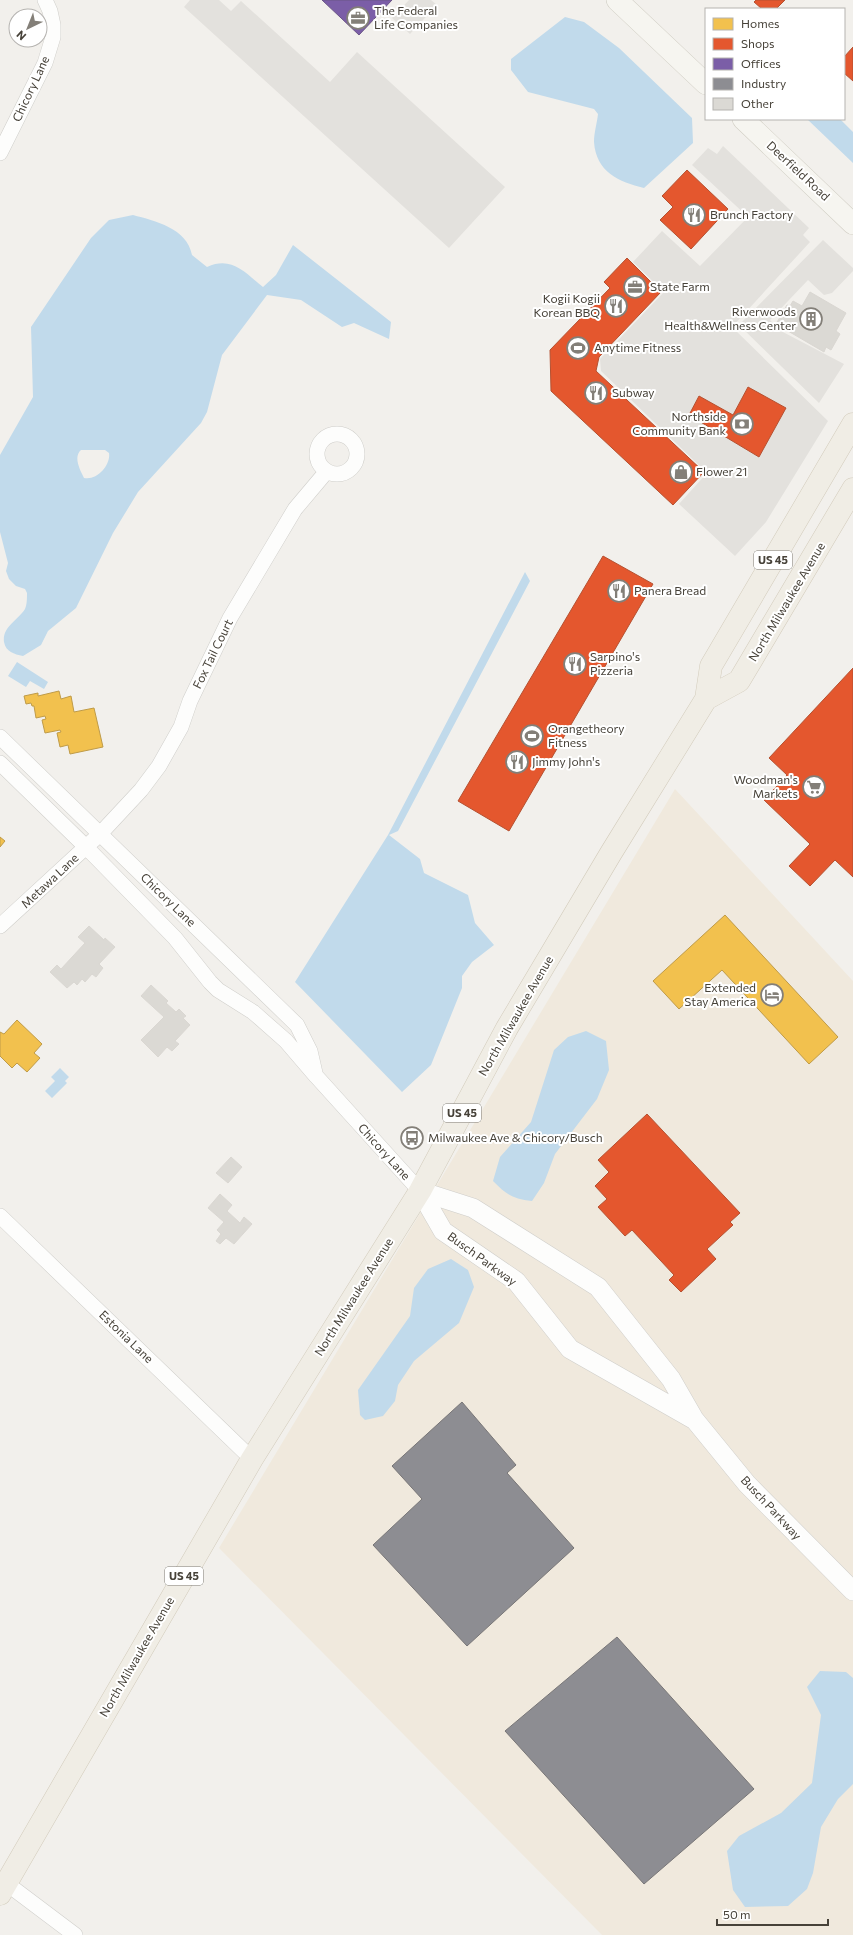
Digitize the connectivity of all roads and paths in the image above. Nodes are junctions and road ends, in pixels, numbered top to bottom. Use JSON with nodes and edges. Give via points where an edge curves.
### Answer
{"nodes":[{"id":1,"x":45,"y":0,"type":"edge"},
{"id":2,"x":618,"y":0,"type":"edge"},
{"id":3,"x":705,"y":83,"type":"edge"},
{"id":4,"x":744,"y":120,"type":"edge"},
{"id":5,"x":0,"y":153,"type":"edge"},
{"id":6,"x":853,"y":224,"type":"edge"},
{"id":7,"x":853,"y":424,"type":"edge"},
{"id":8,"x":327,"y":471,"type":"dead end"},
{"id":9,"x":853,"y":489,"type":"edge"},
{"id":10,"x":706,"y":699,"type":"junction"},
{"id":11,"x":0,"y":737,"type":"edge"},
{"id":12,"x":0,"y":764,"type":"edge"},
{"id":13,"x":100,"y":834,"type":"junction"},
{"id":14,"x":86,"y":847,"type":"junction"},
{"id":15,"x":0,"y":926,"type":"edge"},
{"id":16,"x":249,"y":979,"type":"junction"},
{"id":17,"x":231,"y":997,"type":"junction"},
{"id":18,"x":316,"y":1076,"type":"junction"},
{"id":19,"x":420,"y":1191,"type":"junction"},
{"id":20,"x":0,"y":1216,"type":"edge"},
{"id":21,"x":694,"y":1419,"type":"junction"},
{"id":22,"x":252,"y":1459,"type":"junction"},
{"id":23,"x":853,"y":1591,"type":"edge"},
{"id":24,"x":3,"y":1888,"type":"edge"},
{"id":25,"x":75,"y":1935,"type":"edge"}],
"edges":[{"from":1,"to":5,"type":"street","name":"Chicory Lane","via":[[53,25],[53,38],[45,63]]},
{"from":2,"to":3,"type":"main road"},
{"from":4,"to":6,"type":"main road","name":"Deerfield Road"},
{"from":7,"to":10,"type":"main road","name":"North Milwaukee Avenue","number":"US 45","via":[[711,666]]},
{"from":8,"to":13,"type":"street","name":"Fox Tail Court","via":[[296,509],[230,618],[190,701],[181,727],[159,766],[141,790]]},
{"from":9,"to":10,"type":"main road","name":"North Milwaukee Avenue","number":"US 45","via":[[739,681]]},
{"from":10,"to":19,"type":"main road","name":"North Milwaukee Avenue","number":"US 45","via":[[507,1028]]},
{"from":11,"to":13,"type":"street","name":"Chicory Lane"},
{"from":12,"to":14,"type":"street","name":"Chicory Lane"},
{"from":13,"to":14,"type":"street","name":"Metawa Lane"},
{"from":13,"to":16,"type":"street","name":"Chicory Lane"},
{"from":14,"to":15,"type":"street","name":"Metawa Lane"},
{"from":14,"to":17,"type":"street","name":"Chicory Lane","via":[[175,938],[210,982]]},
{"from":16,"to":17,"type":"street"},
{"from":16,"to":18,"type":"street","name":"Chicory Lane","via":[[297,1026],[310,1051]]},
{"from":17,"to":18,"type":"street","name":"Chicory Lane","via":[[253,1012],[286,1041]]},
{"from":18,"to":19,"type":"street","name":"Chicory Lane"},
{"from":19,"to":21,"type":"street","name":"Busch Parkway","via":[[443,1231],[516,1282],[570,1349]]},
{"from":19,"to":21,"type":"street","name":"Busch Parkway","via":[[473,1208],[598,1287],[671,1379]]},
{"from":19,"to":22,"type":"main road","name":"North Milwaukee Avenue","number":"US 45"},
{"from":20,"to":22,"type":"street","name":"Estonia Lane"},
{"from":21,"to":23,"type":"street","name":"Busch Parkway","via":[[747,1484]]},
{"from":22,"to":24,"type":"main road","name":"North Milwaukee Avenue","number":"US 45"},
{"from":24,"to":25,"type":"street"}]}
